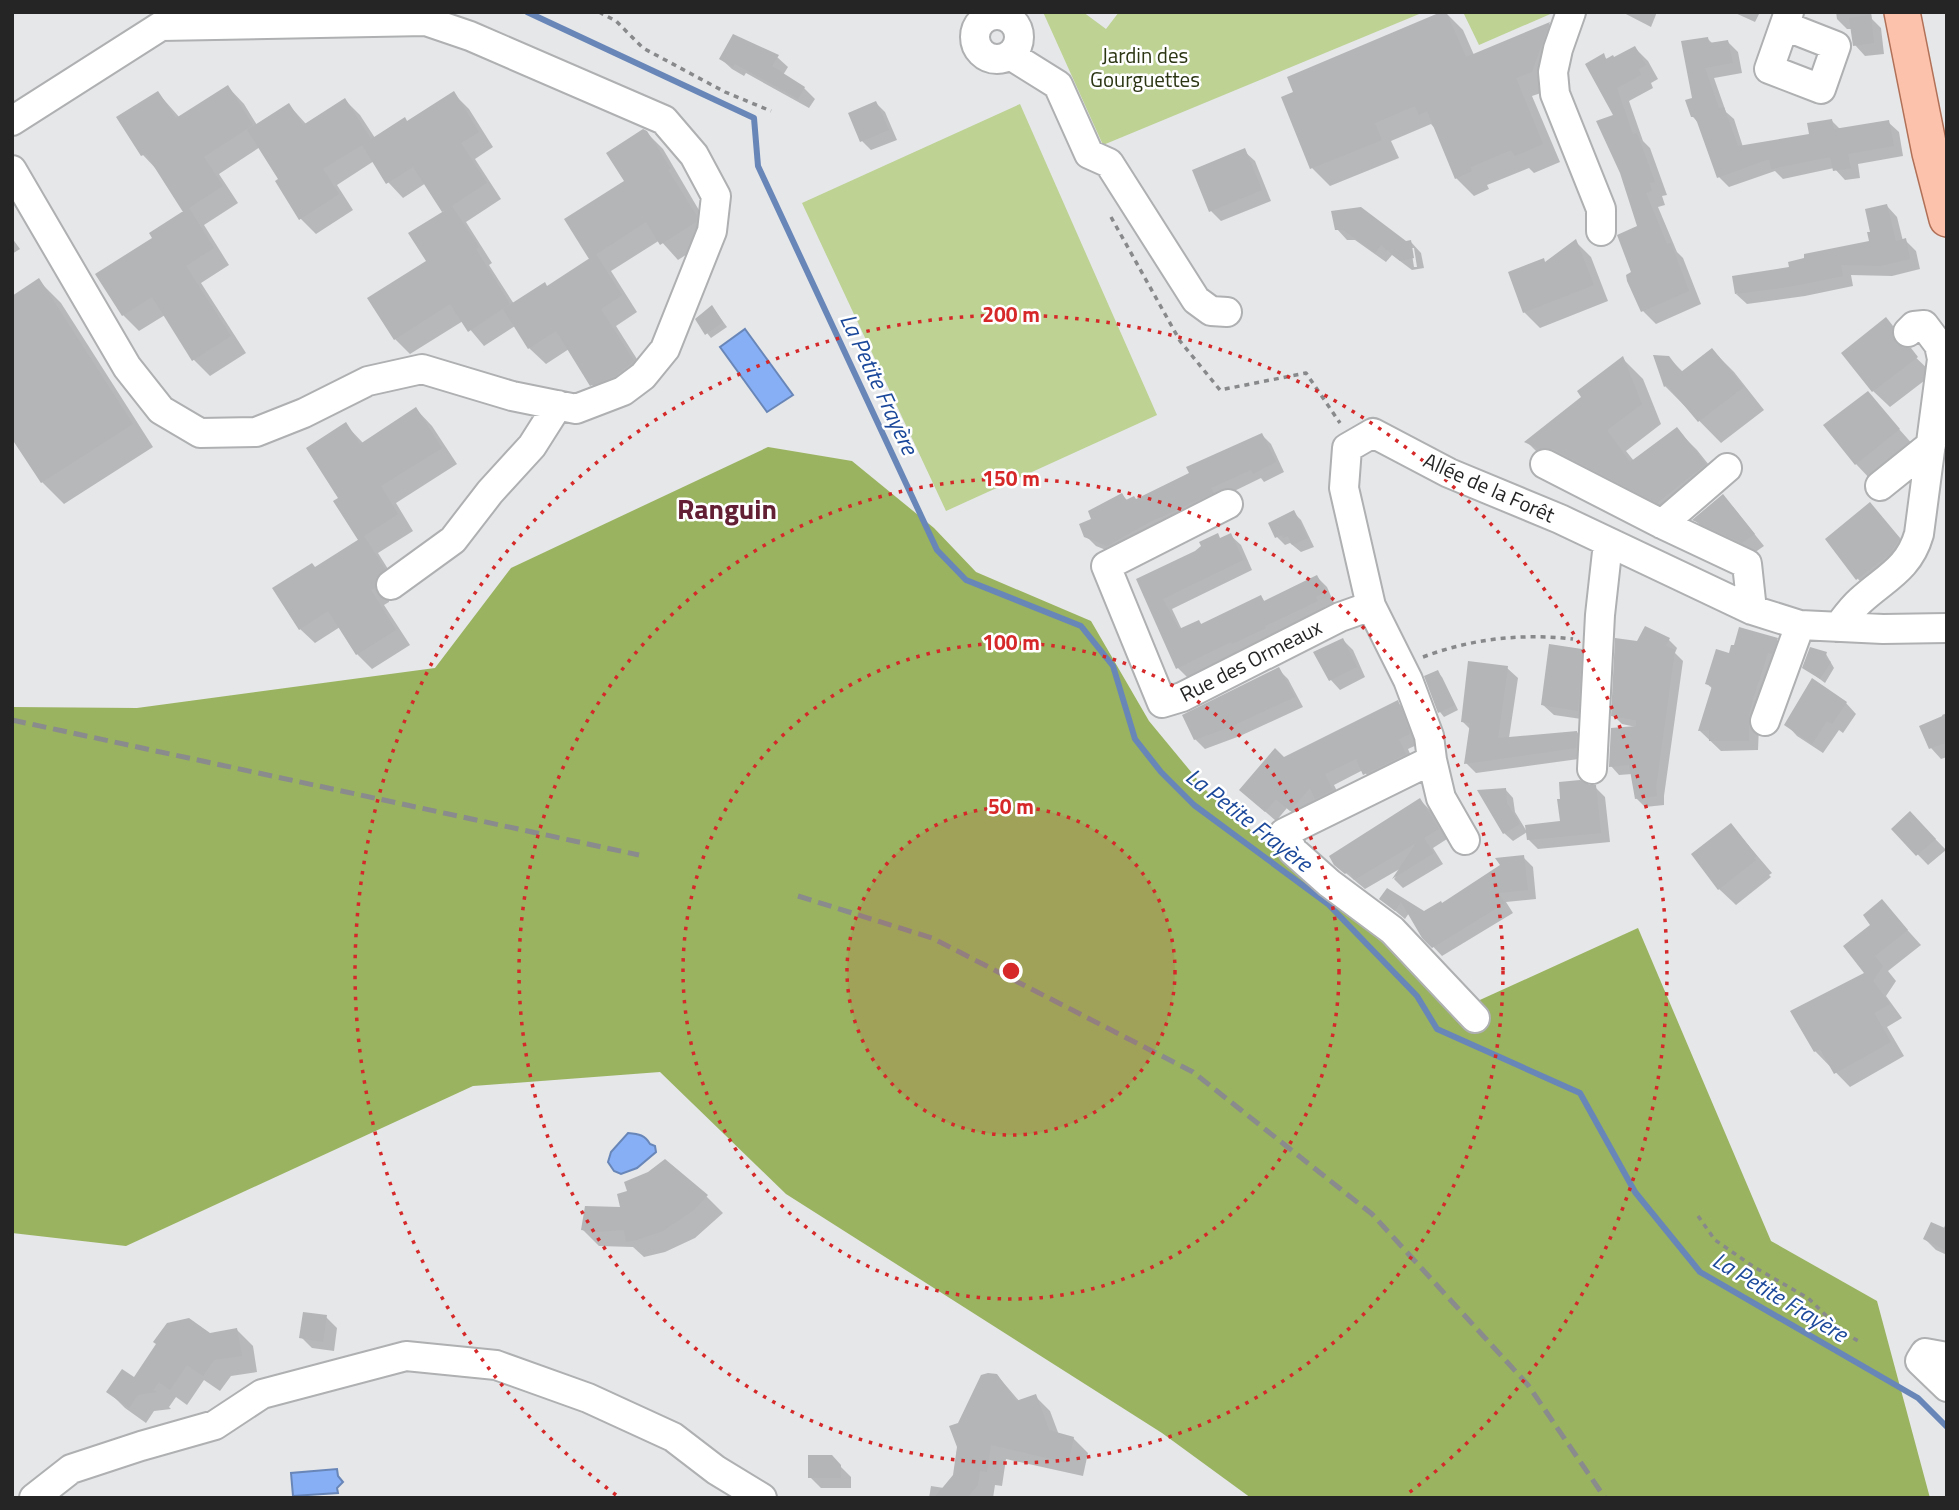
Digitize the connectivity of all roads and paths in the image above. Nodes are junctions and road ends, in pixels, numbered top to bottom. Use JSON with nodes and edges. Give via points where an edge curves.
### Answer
{"nodes":[{"id":1,"x":599,"y":12,"type":"edge"},
{"id":2,"x":1572,"y":12,"type":"edge"},
{"id":3,"x":1902,"y":12,"type":"edge"},
{"id":4,"x":1919,"y":12,"type":"edge"},
{"id":5,"x":981,"y":16,"type":"edge"},
{"id":6,"x":771,"y":111,"type":"dead end"},
{"id":7,"x":12,"y":121,"type":"edge"},
{"id":8,"x":12,"y":170,"type":"edge"},
{"id":9,"x":1939,"y":182,"type":"junction"},
{"id":10,"x":1947,"y":219,"type":"edge"},
{"id":11,"x":1601,"y":231,"type":"dead end"},
{"id":12,"x":1227,"y":312,"type":"dead end"},
{"id":13,"x":1908,"y":332,"type":"dead end"},
{"id":14,"x":558,"y":405,"type":"junction"},
{"id":15,"x":1931,"y":445,"type":"junction"},
{"id":16,"x":1545,"y":464,"type":"dead end"},
{"id":17,"x":1727,"y":468,"type":"dead end"},
{"id":18,"x":1880,"y":486,"type":"dead end"},
{"id":19,"x":1228,"y":504,"type":"dead end"},
{"id":20,"x":1662,"y":524,"type":"junction"},
{"id":21,"x":1608,"y":544,"type":"junction"},
{"id":22,"x":391,"y":585,"type":"dead end"},
{"id":23,"x":1371,"y":606,"type":"junction"},
{"id":24,"x":1752,"y":610,"type":"junction"},
{"id":25,"x":1942,"y":621,"type":"edge"},
{"id":26,"x":1800,"y":625,"type":"junction"},
{"id":27,"x":1838,"y":627,"type":"junction"},
{"id":28,"x":1564,"y":638,"type":"dead end"},
{"id":29,"x":1405,"y":673,"type":"junction"},
{"id":30,"x":1765,"y":721,"type":"dead end"},
{"id":31,"x":1432,"y":760,"type":"junction"},
{"id":32,"x":1592,"y":769,"type":"dead end"},
{"id":33,"x":1465,"y":840,"type":"dead end"},
{"id":34,"x":1475,"y":1018,"type":"dead end"},
{"id":35,"x":1698,"y":1216,"type":"dead end"},
{"id":36,"x":1862,"y":1343,"type":"dead end"},
{"id":37,"x":1947,"y":1357,"type":"edge"},
{"id":38,"x":1947,"y":1387,"type":"edge"},
{"id":39,"x":34,"y":1498,"type":"edge"},
{"id":40,"x":762,"y":1498,"type":"edge"}],
"edges":[{"from":1,"to":6,"type":"path","via":[[616,21],[643,48],[724,92]]},
{"from":2,"to":11,"type":"street","via":[[1553,72],[1555,94],[1601,209]]},
{"from":3,"to":9,"type":"main road"},
{"from":4,"to":9,"type":"main road","via":[[1940,148]]},
{"from":5,"to":12,"type":"street","via":[[1004,16],[1015,24],[1018,44],[1010,55],[1058,85],[1089,154],[1109,163],[1196,300],[1211,311]]},
{"from":7,"to":14,"type":"street","via":[[160,26],[426,21],[664,120],[694,155],[716,196],[712,232],[693,284],[665,349],[643,376],[623,391],[576,409]]},
{"from":8,"to":14,"type":"street","via":[[127,367],[161,410],[201,433],[256,432],[368,381],[422,369]]},
{"from":9,"to":10,"type":"main road"},
{"from":13,"to":15,"type":"street","via":[[1924,325],[1939,345],[1942,359]]},
{"from":14,"to":22,"type":"street","via":[[532,446],[453,540]]},
{"from":15,"to":18,"type":"street"},
{"from":15,"to":27,"type":"street","via":[[1914,549],[1902,567],[1859,602]]},
{"from":16,"to":20,"type":"street"},
{"from":17,"to":20,"type":"street"},
{"from":19,"to":23,"type":"street","name":"Rue des Ormeaux","via":[[1106,566],[1162,703]]},
{"from":20,"to":24,"type":"street","via":[[1747,564]]},
{"from":21,"to":23,"type":"street","name":"Allée de la Forêt","via":[[1449,473],[1373,433],[1347,448],[1344,488]]},
{"from":21,"to":24,"type":"street","name":"Allée de la Forêt"},
{"from":21,"to":32,"type":"street"},
{"from":23,"to":29,"type":"street","name":"Allée de la Forêt"},
{"from":24,"to":26,"type":"street","name":"Allée de la Forêt"},
{"from":25,"to":27,"type":"street","name":"Allée de la Forêt","via":[[1882,629]]},
{"from":26,"to":27,"type":"street","name":"Allée de la Forêt"},
{"from":26,"to":30,"type":"street"},
{"from":28,"to":29,"type":"path","via":[[1521,636],[1456,645]]},
{"from":29,"to":31,"type":"street","name":"Allée de la Forêt","via":[[1429,736]]},
{"from":31,"to":33,"type":"street","name":"Allée de la Forêt","via":[[1441,798]]},
{"from":31,"to":34,"type":"street","via":[[1284,833],[1293,851],[1392,930]]},
{"from":35,"to":36,"type":"path","via":[[1716,1240],[1808,1298],[1843,1334]]},
{"from":37,"to":38,"type":"street","via":[[1925,1353],[1920,1361]]},
{"from":39,"to":40,"type":"street","via":[[71,1469],[215,1425],[262,1394],[406,1356],[496,1365],[588,1398],[673,1437]]}]}
